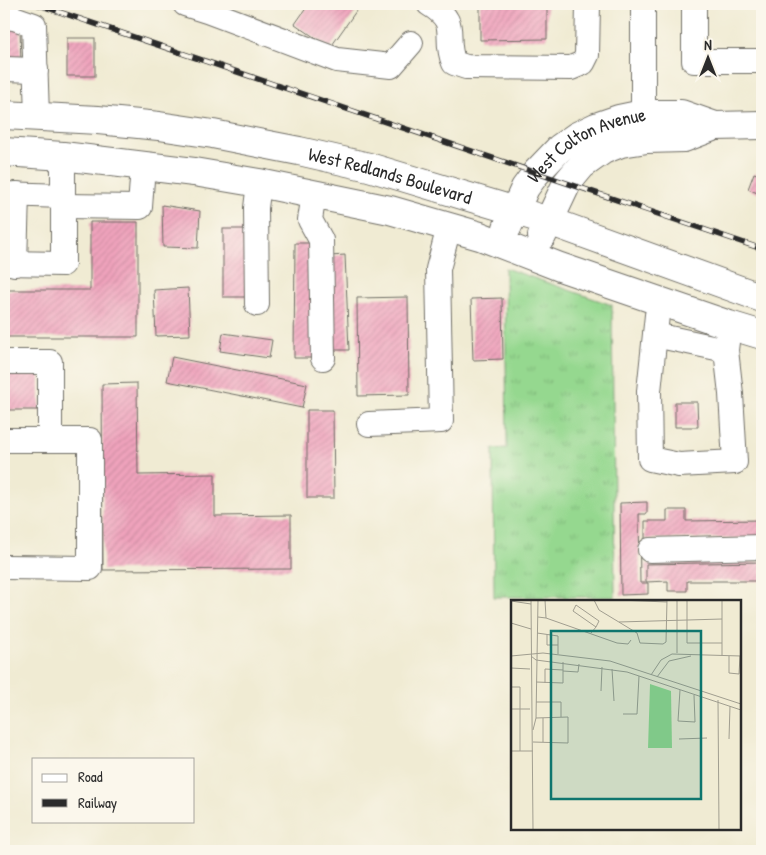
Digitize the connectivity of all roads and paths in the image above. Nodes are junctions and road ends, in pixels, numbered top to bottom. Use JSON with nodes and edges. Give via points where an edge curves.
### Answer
{"nodes":[{"id":1,"x":185,"y":4,"type":"edge"},
{"id":2,"x":429,"y":4,"type":"edge"},
{"id":3,"x":588,"y":4,"type":"edge"},
{"id":4,"x":643,"y":4,"type":"edge"},
{"id":5,"x":694,"y":4,"type":"edge"},
{"id":6,"x":209,"y":7,"type":"edge"},
{"id":7,"x":4,"y":17,"type":"edge"},
{"id":8,"x":411,"y":43,"type":"dead end"},
{"id":9,"x":762,"y":61,"type":"edge"},
{"id":10,"x":4,"y":69,"type":"edge"},
{"id":11,"x":36,"y":70,"type":"junction"},
{"id":12,"x":643,"y":114,"type":"junction"},
{"id":13,"x":4,"y":115,"type":"edge"},
{"id":14,"x":37,"y":116,"type":"junction"},
{"id":15,"x":762,"y":125,"type":"edge"},
{"id":16,"x":715,"y":126,"type":"junction"},
{"id":17,"x":4,"y":152,"type":"edge"},
{"id":18,"x":64,"y":156,"type":"junction"},
{"id":19,"x":143,"y":166,"type":"junction"},
{"id":20,"x":259,"y":184,"type":"junction"},
{"id":21,"x":10,"y":194,"type":"edge"},
{"id":22,"x":314,"y":194,"type":"junction"},
{"id":23,"x":63,"y":201,"type":"junction"},
{"id":24,"x":515,"y":210,"type":"junction"},
{"id":25,"x":549,"y":221,"type":"junction"},
{"id":26,"x":449,"y":227,"type":"junction"},
{"id":27,"x":500,"y":244,"type":"junction"},
{"id":28,"x":533,"y":256,"type":"junction"},
{"id":29,"x":9,"y":263,"type":"edge"},
{"id":30,"x":762,"y":298,"type":"edge"},
{"id":31,"x":660,"y":302,"type":"junction"},
{"id":32,"x":258,"y":304,"type":"dead end"},
{"id":33,"x":655,"y":335,"type":"junction"},
{"id":34,"x":762,"y":335,"type":"edge"},
{"id":35,"x":727,"y":338,"type":"junction"},
{"id":36,"x":323,"y":358,"type":"dead end"},
{"id":37,"x":4,"y":362,"type":"edge"},
{"id":38,"x":369,"y":424,"type":"dead end"},
{"id":39,"x":50,"y":429,"type":"junction"},
{"id":40,"x":4,"y":440,"type":"edge"},
{"id":41,"x":762,"y":548,"type":"edge"},
{"id":42,"x":650,"y":550,"type":"dead end"},
{"id":43,"x":4,"y":567,"type":"edge"}],
"edges":[{"from":1,"to":6,"type":"street"},
{"from":2,"to":3,"type":"street","via":[[447,18],[454,63],[466,67],[571,68],[583,63],[588,55]]},
{"from":4,"to":12,"type":"street"},
{"from":5,"to":9,"type":"street","via":[[694,61]]},
{"from":6,"to":8,"type":"street","via":[[337,60],[391,66]]},
{"from":7,"to":11,"type":"street","via":[[34,25]]},
{"from":10,"to":11,"type":"street"},
{"from":11,"to":14,"type":"street"},
{"from":12,"to":16,"type":"main road","name":"West Colton Avenue","via":[[681,114]]},
{"from":12,"to":24,"type":"main road","name":"West Colton Avenue","via":[[619,118],[596,127],[560,148],[525,188]]},
{"from":13,"to":14,"type":"main road","name":"West Redlands Boulevard"},
{"from":14,"to":24,"type":"main road","name":"West Redlands Boulevard","via":[[160,126],[290,149],[369,167]]},
{"from":15,"to":16,"type":"main road","name":"West Colton Avenue"},
{"from":16,"to":25,"type":"main road","name":"West Colton Avenue","via":[[684,138],[647,139],[621,143],[604,150],[582,164],[567,183]]},
{"from":17,"to":18,"type":"main road","name":"West Redlands Boulevard"},
{"from":18,"to":19,"type":"main road","name":"West Redlands Boulevard"},
{"from":18,"to":23,"type":"street"},
{"from":19,"to":20,"type":"main road","name":"West Redlands Boulevard"},
{"from":19,"to":23,"type":"street","via":[[140,207]]},
{"from":20,"to":22,"type":"main road","name":"West Redlands Boulevard"},
{"from":20,"to":32,"type":"street","via":[[256,208]]},
{"from":21,"to":23,"type":"street"},
{"from":21,"to":29,"type":"street"},
{"from":22,"to":26,"type":"main road","name":"West Redlands Boulevard","via":[[390,210]]},
{"from":22,"to":36,"type":"street","via":[[310,220],[321,240]]},
{"from":23,"to":29,"type":"street","via":[[63,264]]},
{"from":24,"to":25,"type":"main road","name":"West Redlands Boulevard"},
{"from":24,"to":27,"type":"main road","name":"West Colton Avenue"},
{"from":25,"to":28,"type":"main road","name":"West Colton Avenue"},
{"from":25,"to":30,"type":"main road","name":"West Redlands Boulevard"},
{"from":26,"to":27,"type":"main road","name":"West Redlands Boulevard"},
{"from":26,"to":38,"type":"street","via":[[438,269],[441,421]]},
{"from":27,"to":28,"type":"main road","name":"West Redlands Boulevard"},
{"from":28,"to":31,"type":"main road","name":"West Redlands Boulevard"},
{"from":31,"to":33,"type":"street"},
{"from":31,"to":35,"type":"main road","name":"West Redlands Boulevard"},
{"from":33,"to":35,"type":"street"},
{"from":33,"to":35,"type":"street","via":[[649,391],[650,459],[679,465],[735,462]]},
{"from":34,"to":35,"type":"main road","name":"West Redlands Boulevard"},
{"from":37,"to":39,"type":"street","via":[[50,362]]},
{"from":39,"to":40,"type":"street"},
{"from":39,"to":43,"type":"street","via":[[90,440],[90,568]]},
{"from":41,"to":42,"type":"street"}]}
